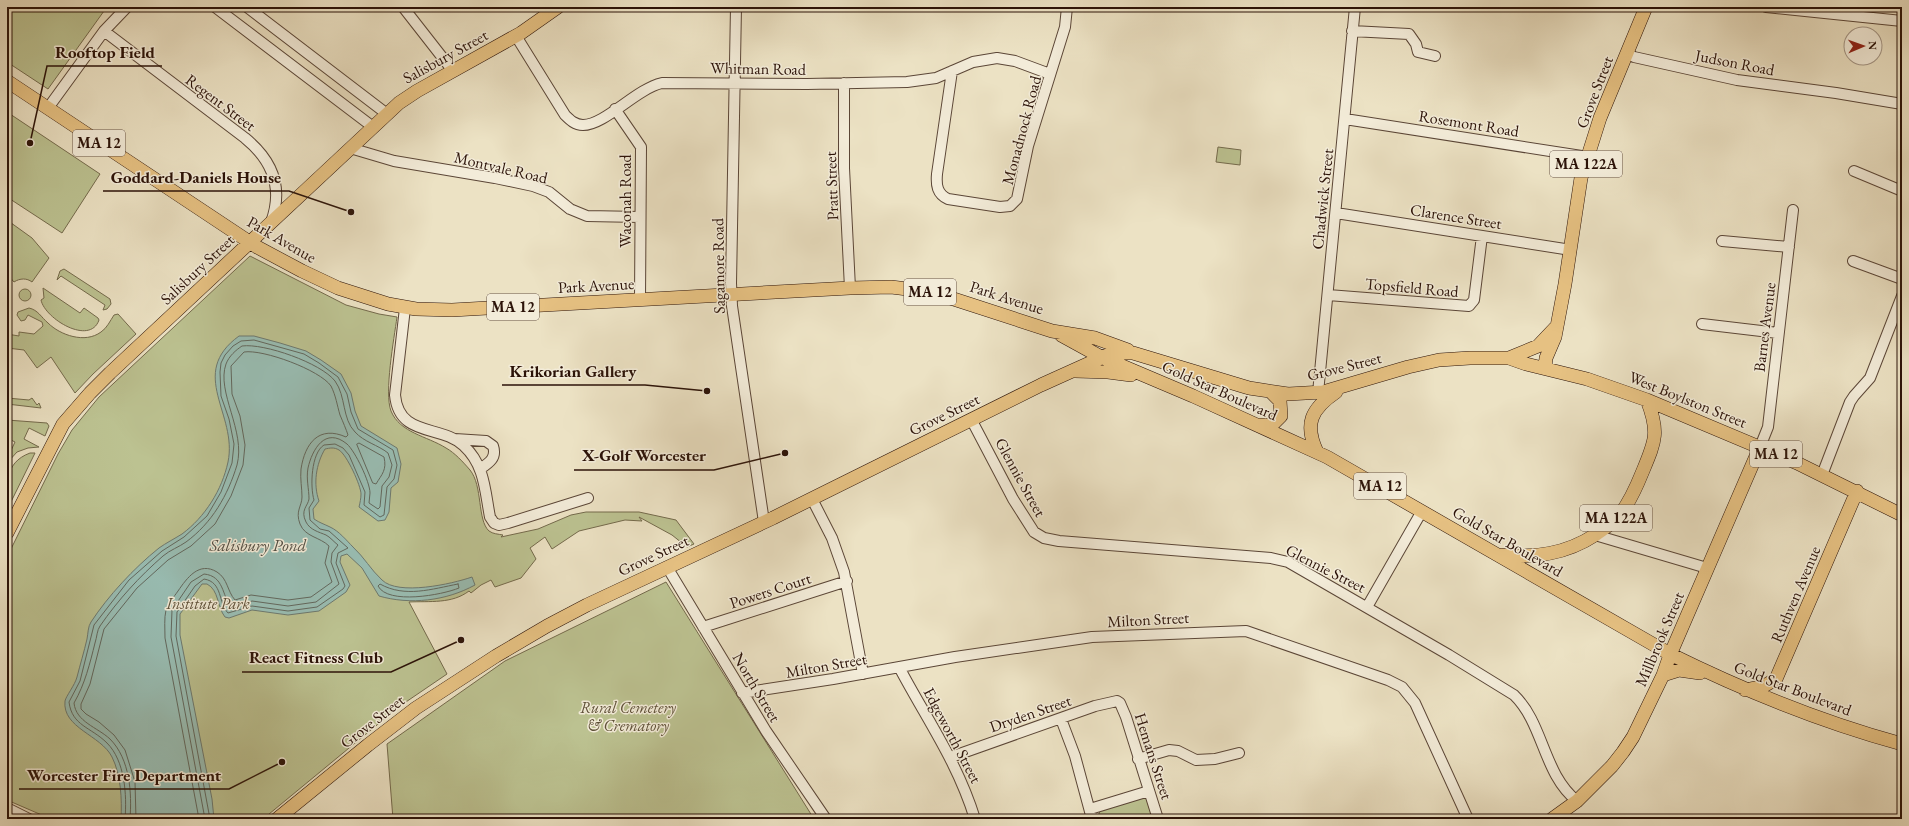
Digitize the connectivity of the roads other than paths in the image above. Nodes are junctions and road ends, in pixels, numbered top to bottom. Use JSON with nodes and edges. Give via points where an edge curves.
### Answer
{"nodes":[{"id":1,"x":127,"y":7,"type":"edge"},
{"id":2,"x":215,"y":7,"type":"edge"},
{"id":3,"x":247,"y":7,"type":"edge"},
{"id":4,"x":558,"y":7,"type":"edge"},
{"id":5,"x":736,"y":7,"type":"edge"},
{"id":6,"x":1067,"y":7,"type":"edge"},
{"id":7,"x":1354,"y":7,"type":"edge"},
{"id":8,"x":1646,"y":7,"type":"edge"},
{"id":9,"x":1766,"y":7,"type":"edge"},
{"id":10,"x":406,"y":8,"type":"edge"},
{"id":11,"x":1902,"y":21,"type":"edge"},
{"id":12,"x":104,"y":31,"type":"junction"},
{"id":13,"x":1352,"y":31,"type":"junction"},
{"id":14,"x":516,"y":36,"type":"junction"},
{"id":15,"x":1627,"y":53,"type":"junction"},
{"id":16,"x":1435,"y":56,"type":"dead end"},
{"id":17,"x":452,"y":71,"type":"junction"},
{"id":18,"x":952,"y":71,"type":"junction"},
{"id":19,"x":1050,"y":74,"type":"junction"},
{"id":20,"x":7,"y":81,"type":"edge"},
{"id":21,"x":735,"y":83,"type":"junction"},
{"id":22,"x":844,"y":83,"type":"junction"},
{"id":23,"x":1902,"y":104,"type":"edge"},
{"id":24,"x":48,"y":108,"type":"junction"},
{"id":25,"x":615,"y":109,"type":"junction"},
{"id":26,"x":387,"y":114,"type":"junction"},
{"id":27,"x":1345,"y":119,"type":"junction"},
{"id":28,"x":373,"y":127,"type":"junction"},
{"id":29,"x":350,"y":148,"type":"junction"},
{"id":30,"x":1588,"y":157,"type":"junction"},
{"id":31,"x":1854,"y":171,"type":"dead end"},
{"id":32,"x":1902,"y":191,"type":"edge"},
{"id":33,"x":1793,"y":210,"type":"dead end"},
{"id":34,"x":1336,"y":213,"type":"junction"},
{"id":35,"x":640,"y":217,"type":"junction"},
{"id":36,"x":271,"y":222,"type":"junction"},
{"id":37,"x":1482,"y":236,"type":"junction"},
{"id":38,"x":1722,"y":241,"type":"dead end"},
{"id":39,"x":250,"y":242,"type":"junction"},
{"id":40,"x":1789,"y":248,"type":"junction"},
{"id":41,"x":1570,"y":250,"type":"junction"},
{"id":42,"x":1854,"y":261,"type":"dead end"},
{"id":43,"x":1902,"y":279,"type":"edge"},
{"id":44,"x":850,"y":288,"type":"junction"},
{"id":45,"x":1328,"y":294,"type":"junction"},
{"id":46,"x":731,"y":295,"type":"junction"},
{"id":47,"x":1902,"y":296,"type":"edge"},
{"id":48,"x":640,"y":300,"type":"junction"},
{"id":49,"x":405,"y":308,"type":"junction"},
{"id":50,"x":1702,"y":324,"type":"dead end"},
{"id":51,"x":1052,"y":330,"type":"junction"},
{"id":52,"x":1552,"y":332,"type":"junction"},
{"id":53,"x":1778,"y":333,"type":"junction"},
{"id":54,"x":1133,"y":353,"type":"junction"},
{"id":55,"x":1101,"y":357,"type":"junction"},
{"id":56,"x":1509,"y":358,"type":"junction"},
{"id":57,"x":1540,"y":367,"type":"junction"},
{"id":58,"x":1073,"y":371,"type":"junction"},
{"id":59,"x":1168,"y":385,"type":"junction"},
{"id":60,"x":1342,"y":387,"type":"junction"},
{"id":61,"x":1272,"y":393,"type":"junction"},
{"id":62,"x":1318,"y":393,"type":"junction"},
{"id":63,"x":1647,"y":400,"type":"junction"},
{"id":64,"x":971,"y":419,"type":"junction"},
{"id":65,"x":1258,"y":425,"type":"junction"},
{"id":66,"x":454,"y":439,"type":"junction"},
{"id":67,"x":1760,"y":447,"type":"junction"},
{"id":68,"x":1317,"y":452,"type":"junction"},
{"id":69,"x":480,"y":469,"type":"junction"},
{"id":70,"x":1822,"y":475,"type":"junction"},
{"id":71,"x":1857,"y":491,"type":"junction"},
{"id":72,"x":588,"y":498,"type":"dead end"},
{"id":73,"x":812,"y":499,"type":"junction"},
{"id":74,"x":1422,"y":511,"type":"junction"},
{"id":75,"x":1902,"y":515,"type":"edge"},
{"id":76,"x":764,"y":522,"type":"junction"},
{"id":77,"x":7,"y":533,"type":"edge"},
{"id":78,"x":1595,"y":535,"type":"junction"},
{"id":79,"x":1497,"y":554,"type":"junction"},
{"id":80,"x":667,"y":567,"type":"junction"},
{"id":81,"x":1708,"y":568,"type":"junction"},
{"id":82,"x":847,"y":581,"type":"junction"},
{"id":83,"x":1367,"y":607,"type":"junction"},
{"id":84,"x":703,"y":627,"type":"junction"},
{"id":85,"x":1670,"y":654,"type":"junction"},
{"id":86,"x":899,"y":667,"type":"junction"},
{"id":87,"x":863,"y":674,"type":"junction"},
{"id":88,"x":1663,"y":675,"type":"junction"},
{"id":89,"x":1713,"y":675,"type":"junction"},
{"id":90,"x":1746,"y":690,"type":"junction"},
{"id":91,"x":742,"y":693,"type":"junction"},
{"id":92,"x":1120,"y":703,"type":"joint"},
{"id":93,"x":1061,"y":718,"type":"junction"},
{"id":94,"x":1902,"y":744,"type":"edge"},
{"id":95,"x":1239,"y":753,"type":"dead end"},
{"id":96,"x":951,"y":757,"type":"junction"},
{"id":97,"x":1138,"y":759,"type":"junction"},
{"id":98,"x":1149,"y":791,"type":"junction"},
{"id":99,"x":1577,"y":801,"type":"junction"},
{"id":100,"x":7,"y":808,"type":"edge"},
{"id":101,"x":1091,"y":814,"type":"edge"},
{"id":102,"x":29,"y":819,"type":"edge"},
{"id":103,"x":277,"y":819,"type":"edge"},
{"id":104,"x":826,"y":819,"type":"edge"},
{"id":105,"x":975,"y":819,"type":"edge"},
{"id":106,"x":1158,"y":819,"type":"edge"},
{"id":107,"x":1468,"y":819,"type":"edge"},
{"id":108,"x":1552,"y":819,"type":"edge"}],
"edges":[{"from":1,"to":12,"type":"street"},
{"from":2,"to":28,"type":"street"},
{"from":3,"to":26,"type":"street"},
{"from":4,"to":14,"type":"main road","name":"Salisbury Street"},
{"from":5,"to":21,"type":"street","name":"Sagamore Road"},
{"from":6,"to":19,"type":"street","name":"Monadnock Road","via":[[1065,27]]},
{"from":7,"to":13,"type":"street","name":"Chadwick Street"},
{"from":8,"to":15,"type":"main road","name":"Grove Street","number":"MA 122A"},
{"from":9,"to":11,"type":"street"},
{"from":10,"to":17,"type":"street"},
{"from":12,"to":24,"type":"street"},
{"from":12,"to":36,"type":"street","name":"Regent Street","via":[[245,138],[264,156],[271,169],[275,188],[275,210]]},
{"from":13,"to":16,"type":"street","via":[[1409,34],[1418,52]]},
{"from":13,"to":27,"type":"street","name":"Chadwick Street"},
{"from":14,"to":17,"type":"main road","name":"Salisbury Street"},
{"from":14,"to":25,"type":"street","name":"Whitman Road","via":[[565,115],[572,122],[591,124]]},
{"from":15,"to":23,"type":"street","name":"Judson Road","via":[[1634,57],[1736,80],[1840,93]]},
{"from":15,"to":30,"type":"main road","name":"Grove Street","number":"MA 122A","via":[[1600,118]]},
{"from":17,"to":26,"type":"main road","name":"Salisbury Street","via":[[406,98]]},
{"from":18,"to":19,"type":"street","name":"Whitman Road","via":[[973,62],[997,58],[1016,61]]},
{"from":18,"to":19,"type":"street","name":"Monadnock Road","via":[[937,188],[948,199],[1000,207],[1014,203],[1019,194],[1026,154]]},
{"from":18,"to":22,"type":"street","name":"Whitman Road","via":[[929,80]]},
{"from":20,"to":24,"type":"main road","name":"Park Avenue","number":"MA 12"},
{"from":21,"to":22,"type":"street","name":"Whitman Road"},
{"from":21,"to":25,"type":"street","name":"Whitman Road","via":[[662,83],[646,88]]},
{"from":21,"to":46,"type":"street","name":"Sagamore Road"},
{"from":22,"to":44,"type":"street","name":"Pratt Street","via":[[844,168]]},
{"from":24,"to":39,"type":"main road","name":"Park Avenue","number":"MA 12"},
{"from":25,"to":35,"type":"street","name":"Waconah Road","via":[[641,147]]},
{"from":26,"to":28,"type":"main road","name":"Salisbury Street"},
{"from":27,"to":30,"type":"street","name":"Rosemont Road"},
{"from":27,"to":34,"type":"street","name":"Chadwick Street"},
{"from":28,"to":29,"type":"main road","name":"Salisbury Street"},
{"from":29,"to":35,"type":"street","name":"Montvale Road","via":[[394,161],[533,186],[549,192],[570,209],[587,216]]},
{"from":29,"to":36,"type":"main road","name":"Salisbury Street"},
{"from":30,"to":41,"type":"main road","name":"Grove Street","number":"MA 122A","via":[[1577,199]]},
{"from":31,"to":32,"type":"street"},
{"from":33,"to":40,"type":"street","name":"Barnes Avenue"},
{"from":34,"to":37,"type":"street","name":"Clarence Street"},
{"from":34,"to":45,"type":"street","name":"Chadwick Street"},
{"from":35,"to":48,"type":"street","name":"Waconah Road"},
{"from":36,"to":39,"type":"main road","name":"Salisbury Street"},
{"from":37,"to":41,"type":"street","name":"Clarence Street"},
{"from":37,"to":45,"type":"street","name":"Topsfield Road","via":[[1474,300],[1469,306]]},
{"from":38,"to":40,"type":"street"},
{"from":39,"to":49,"type":"main road","name":"Park Avenue","number":"MA 12","via":[[338,288]]},
{"from":39,"to":77,"type":"main road","name":"Salisbury Street","via":[[110,372],[71,413],[53,441]]},
{"from":40,"to":53,"type":"street","name":"Barnes Avenue"},
{"from":41,"to":52,"type":"main road","name":"Grove Street","number":"MA 122A"},
{"from":42,"to":43,"type":"street"},
{"from":44,"to":46,"type":"main road","name":"Park Avenue","number":"MA 12"},
{"from":44,"to":51,"type":"main road","name":"Park Avenue","number":"MA 12","via":[[896,287],[932,292]]},
{"from":45,"to":62,"type":"street","name":"Chadwick Street"},
{"from":46,"to":48,"type":"main road","name":"Park Avenue","number":"MA 12"},
{"from":46,"to":76,"type":"street","name":"Sagamore Road"},
{"from":47,"to":70,"type":"street","via":[[1870,378],[1850,402]]},
{"from":48,"to":49,"type":"main road","name":"Park Avenue","number":"MA 12","via":[[465,310]]},
{"from":49,"to":66,"type":"street","via":[[396,395],[398,409],[410,423]]},
{"from":50,"to":53,"type":"street"},
{"from":51,"to":54,"type":"main road","name":"Park Avenue","number":"MA 12","via":[[1095,338]]},
{"from":51,"to":55,"type":"main road","name":"Park Avenue","number":"MA 12"},
{"from":52,"to":56,"type":"main road","via":[[1533,349]]},
{"from":52,"to":57,"type":"main road","name":"Grove Street","number":"MA 122A","via":[[1555,337]]},
{"from":53,"to":67,"type":"street","name":"Barnes Avenue","via":[[1768,427]]},
{"from":54,"to":55,"type":"main road","name":"Grove Street","via":[[1116,352]]},
{"from":54,"to":61,"type":"main road","name":"Grove Street","number":"MA 12"},
{"from":55,"to":58,"type":"main road","name":"Grove Street"},
{"from":55,"to":59,"type":"main road","name":"Gold Star Boulevard","number":"MA 12"},
{"from":56,"to":57,"type":"main road","name":"Grove Street","number":"MA 12"},
{"from":56,"to":60,"type":"main road","name":"Grove Street","number":"MA 12","via":[[1439,360]]},
{"from":57,"to":63,"type":"main road","name":"West Boylston Street","number":"MA 12","via":[[1587,379]]},
{"from":58,"to":59,"type":"main road","name":"Grove Street","via":[[1118,373]]},
{"from":58,"to":64,"type":"main road","name":"Grove Street"},
{"from":59,"to":65,"type":"main road","name":"Gold Star Boulevard","number":"MA 12"},
{"from":60,"to":62,"type":"main road","name":"Grove Street","number":"MA 12"},
{"from":60,"to":68,"type":"main road","via":[[1314,411],[1310,436]]},
{"from":61,"to":62,"type":"main road","name":"Grove Street","number":"MA 12"},
{"from":61,"to":65,"type":"main road","via":[[1280,401],[1281,416],[1272,425]]},
{"from":63,"to":67,"type":"main road","name":"West Boylston Street","number":"MA 12"},
{"from":63,"to":78,"type":"main road","number":"MA 122A","via":[[1656,425],[1652,450],[1623,510]]},
{"from":64,"to":73,"type":"main road","name":"Grove Street"},
{"from":64,"to":83,"type":"street","name":"Glennie Street","via":[[1027,522],[1036,534],[1044,538],[1144,549],[1279,559]]},
{"from":65,"to":68,"type":"main road","name":"Gold Star Boulevard","number":"MA 12"},
{"from":66,"to":69,"type":"street","via":[[464,446]]},
{"from":66,"to":69,"type":"street","via":[[486,441],[493,446],[493,459]]},
{"from":67,"to":70,"type":"main road","name":"West Boylston Street","number":"MA 12"},
{"from":67,"to":81,"type":"main road","name":"Millbrook Street"},
{"from":68,"to":74,"type":"main road","name":"Gold Star Boulevard","number":"MA 12"},
{"from":69,"to":72,"type":"street","via":[[487,490],[490,517],[495,524],[508,523]]},
{"from":70,"to":71,"type":"main road","name":"West Boylston Street","number":"MA 12"},
{"from":71,"to":75,"type":"main road","name":"West Boylston Street","number":"MA 12"},
{"from":71,"to":90,"type":"main road","name":"Ruthven Avenue","via":[[1776,678],[1766,685]]},
{"from":73,"to":76,"type":"main road","name":"Grove Street"},
{"from":73,"to":82,"type":"street","via":[[834,545]]},
{"from":74,"to":79,"type":"main road","name":"Gold Star Boulevard","number":"MA 12"},
{"from":74,"to":83,"type":"street"},
{"from":76,"to":80,"type":"main road","name":"Grove Street"},
{"from":78,"to":79,"type":"main road","number":"MA 122A","via":[[1559,552],[1525,556]]},
{"from":78,"to":81,"type":"street"},
{"from":79,"to":85,"type":"main road","name":"Gold Star Boulevard","number":"MA 12"},
{"from":80,"to":84,"type":"street","name":"North Street"},
{"from":80,"to":103,"type":"main road","name":"Grove Street","via":[[547,626],[445,688],[389,728]]},
{"from":81,"to":85,"type":"main road","name":"Millbrook Street"},
{"from":82,"to":84,"type":"street","name":"Powers Court"},
{"from":82,"to":87,"type":"street"},
{"from":83,"to":99,"type":"street","name":"Glennie Street","via":[[1514,695],[1531,720],[1557,779],[1566,792]]},
{"from":84,"to":91,"type":"street","name":"North Street"},
{"from":85,"to":88,"type":"main road","name":"Millbrook Street"},
{"from":85,"to":89,"type":"main road","name":"Gold Star Boulevard","number":"MA 12"},
{"from":86,"to":87,"type":"street","name":"Milton Street"},
{"from":86,"to":96,"type":"street","name":"Edgeworth Street"},
{"from":86,"to":107,"type":"street","name":"Milton Street","via":[[1092,637],[1246,631],[1358,669],[1402,687],[1416,703]]},
{"from":87,"to":91,"type":"street","name":"Milton Street"},
{"from":88,"to":89,"type":"main road","via":[[1679,670]]},
{"from":88,"to":99,"type":"main road","name":"Millbrook Street","via":[[1623,752]]},
{"from":89,"to":90,"type":"main road","name":"Gold Star Boulevard","number":"MA 12"},
{"from":90,"to":94,"type":"main road","name":"Gold Star Boulevard","number":"MA 12","via":[[1844,727]]},
{"from":91,"to":104,"type":"street","name":"North Street"},
{"from":92,"to":93,"type":"street","name":"Dryden Street","via":[[1117,701],[1095,706]]},
{"from":92,"to":97,"type":"street","name":"Hemans Street"},
{"from":93,"to":96,"type":"street","name":"Dryden Street"},
{"from":93,"to":101,"type":"street","via":[[1075,756]]},
{"from":95,"to":97,"type":"street","via":[[1215,759],[1196,760],[1170,750]]},
{"from":96,"to":105,"type":"street","name":"Edgeworth Street"},
{"from":97,"to":98,"type":"street","name":"Hemans Street"},
{"from":98,"to":101,"type":"street"},
{"from":98,"to":106,"type":"street","name":"Hemans Street"},
{"from":99,"to":108,"type":"main road","name":"Millbrook Street"},
{"from":100,"to":102,"type":"street"}]}
